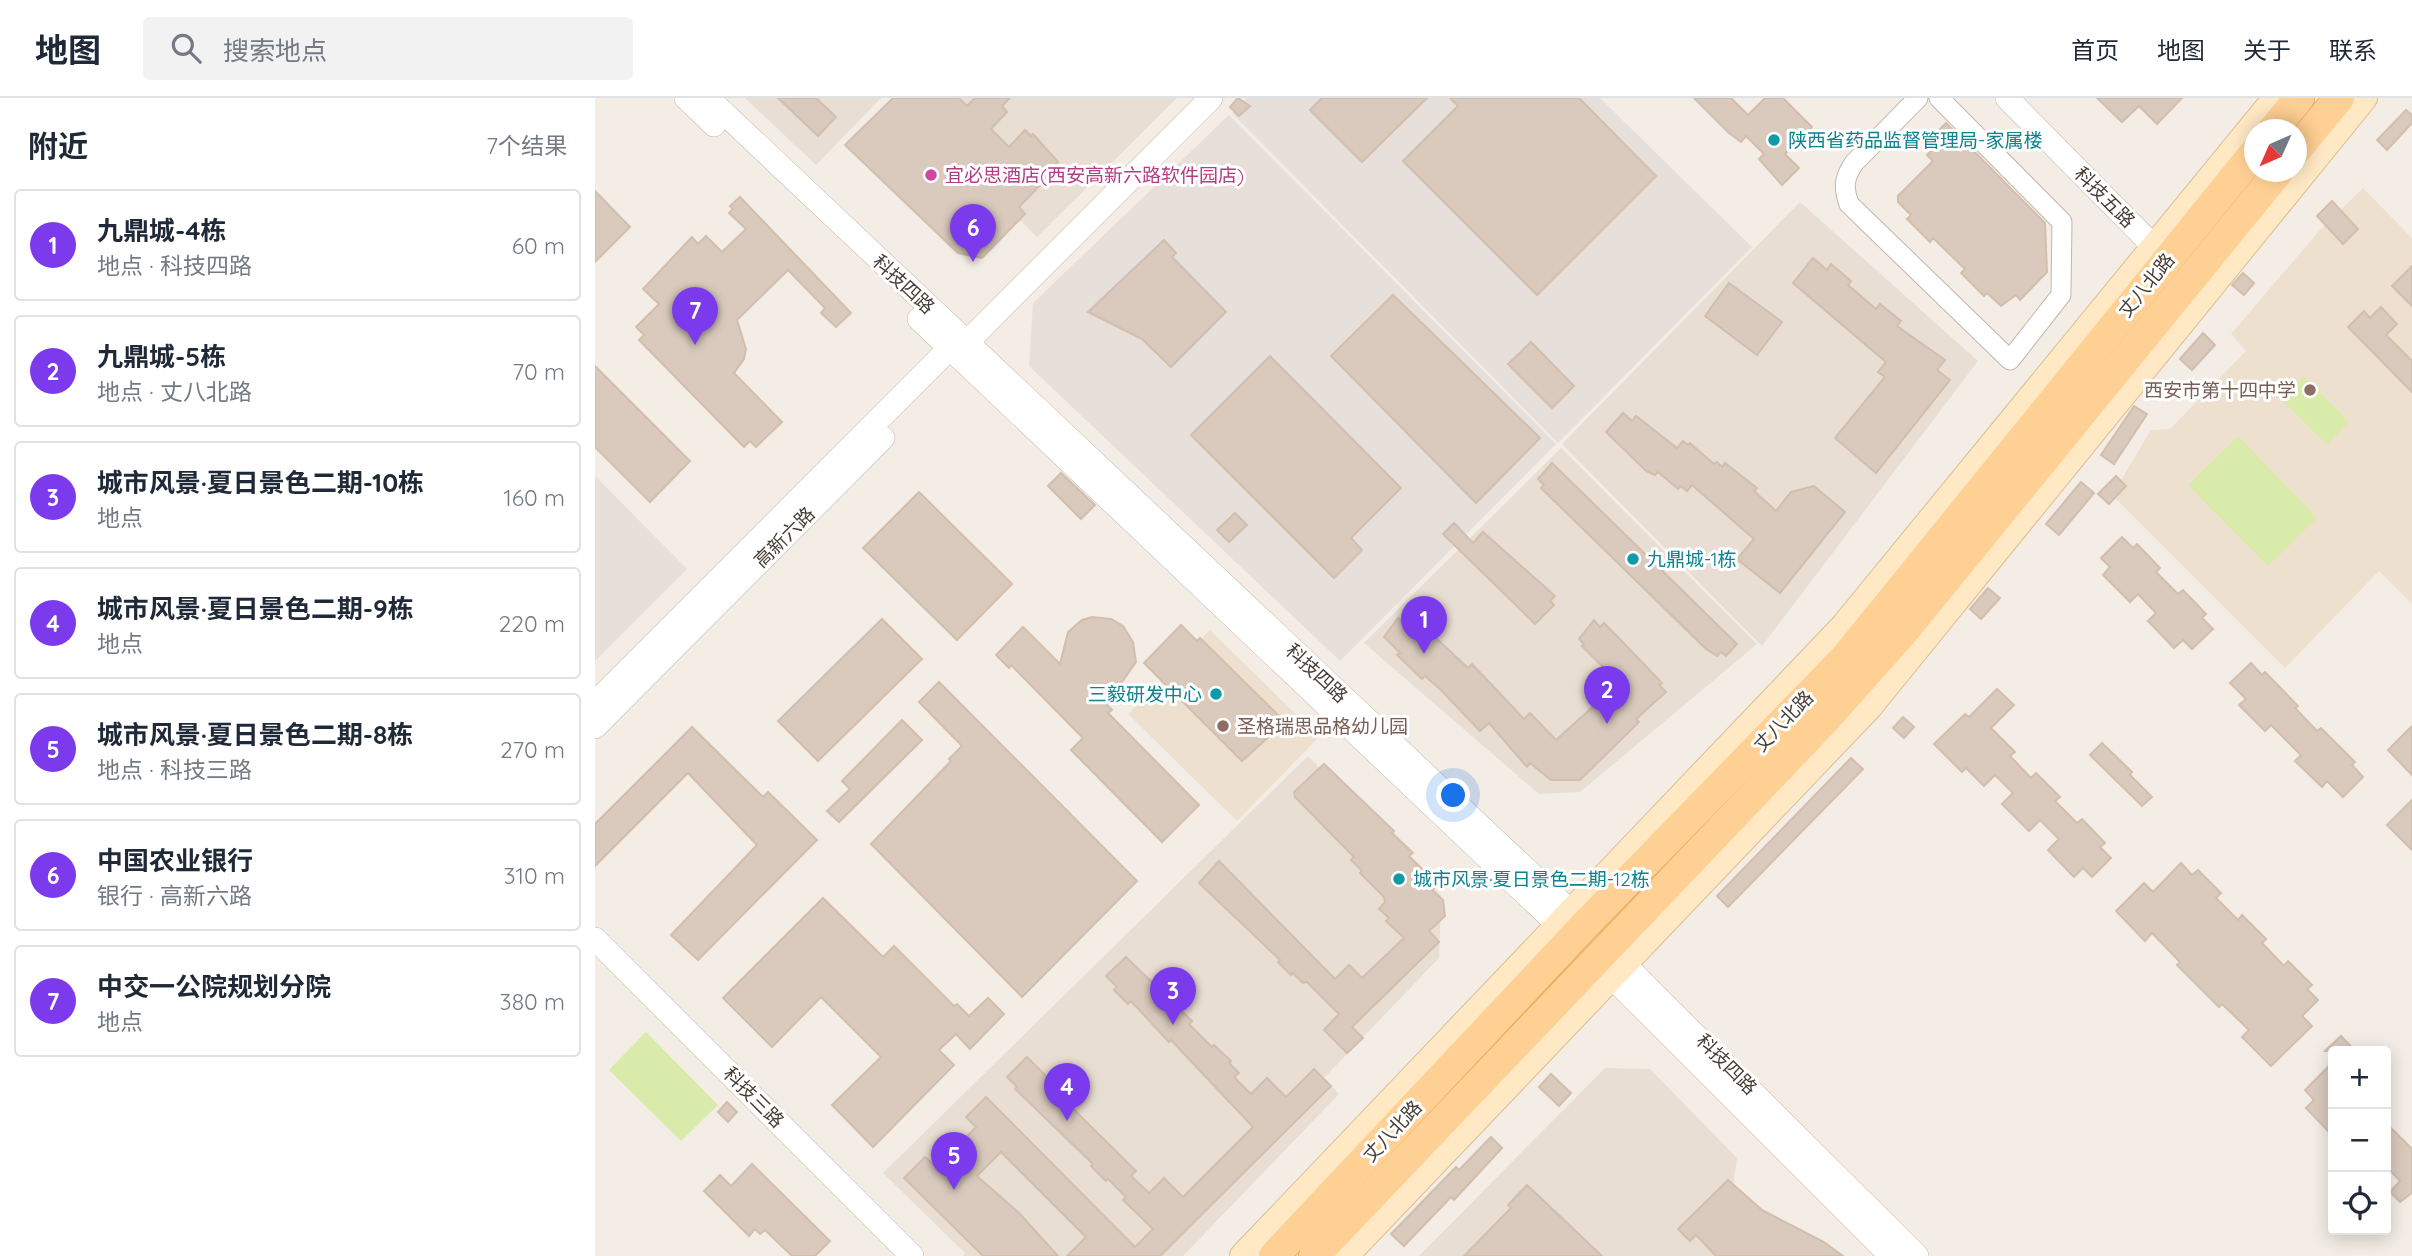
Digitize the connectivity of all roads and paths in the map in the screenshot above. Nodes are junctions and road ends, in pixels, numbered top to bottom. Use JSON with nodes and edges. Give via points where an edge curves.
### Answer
{"nodes":[{"id":1,"x":686,"y":98,"type":"edge"},
{"id":2,"x":708,"y":98,"type":"edge"},
{"id":3,"x":1211,"y":98,"type":"edge"},
{"id":4,"x":1919,"y":98,"type":"edge"},
{"id":5,"x":1940,"y":98,"type":"edge"},
{"id":6,"x":2007,"y":98,"type":"edge"},
{"id":7,"x":2276,"y":98,"type":"edge"},
{"id":8,"x":2299,"y":98,"type":"edge"},
{"id":9,"x":2339,"y":98,"type":"edge"},
{"id":10,"x":2364,"y":98,"type":"edge"},
{"id":11,"x":2282,"y":119,"type":"edge"},
{"id":12,"x":2307,"y":137,"type":"edge"},
{"id":13,"x":2244,"y":164,"type":"edge"},
{"id":14,"x":2271,"y":182,"type":"edge"},
{"id":15,"x":2160,"y":253,"type":"junction"},
{"id":16,"x":2196,"y":288,"type":"junction"},
{"id":17,"x":959,"y":350,"type":"junction"},
{"id":18,"x":595,"y":703,"type":"edge"},
{"id":19,"x":595,"y":727,"type":"edge"},
{"id":20,"x":1573,"y":926,"type":"junction"},
{"id":21,"x":595,"y":939,"type":"edge"},
{"id":22,"x":1610,"y":963,"type":"junction"},
{"id":23,"x":912,"y":1256,"type":"edge"},
{"id":24,"x":1244,"y":1256,"type":"edge"},
{"id":25,"x":1274,"y":1256,"type":"edge"},
{"id":26,"x":1314,"y":1256,"type":"edge"},
{"id":27,"x":1345,"y":1256,"type":"edge"},
{"id":28,"x":1891,"y":1256,"type":"edge"},
{"id":29,"x":1917,"y":1256,"type":"edge"}],
"edges":[{"from":1,"to":17,"type":"street","name":"科技四路"},
{"from":2,"to":17,"type":"street","name":"科技四路"},
{"from":3,"to":17,"type":"street","name":"高新六路"},
{"from":4,"to":5,"type":"street","via":[[1853,163],[1844,190],[1849,204],[2010,360],[2061,295],[2062,222]]},
{"from":6,"to":15,"type":"street","name":"科技五路"},
{"from":7,"to":15,"type":"main road"},
{"from":8,"to":11,"type":"main road"},
{"from":9,"to":12,"type":"main road"},
{"from":10,"to":16,"type":"main road"},
{"from":13,"to":15,"type":"main road","name":"丈八北路"},
{"from":14,"to":16,"type":"main road","name":"丈八北路"},
{"from":15,"to":16,"type":"street","name":"科技五路"},
{"from":15,"to":20,"type":"main road","name":"丈八北路","via":[[1845,658]]},
{"from":16,"to":22,"type":"main road","name":"丈八北路","via":[[1904,631]]},
{"from":17,"to":18,"type":"street","name":"高新六路"},
{"from":17,"to":19,"type":"street","name":"高新六路"},
{"from":17,"to":20,"type":"street","name":"科技四路"},
{"from":20,"to":22,"type":"street","name":"科技四路"},
{"from":20,"to":24,"type":"main road"},
{"from":20,"to":25,"type":"main road","name":"丈八北路"},
{"from":21,"to":23,"type":"street","name":"科技三路"},
{"from":22,"to":26,"type":"main road","name":"丈八北路"},
{"from":22,"to":27,"type":"main road"},
{"from":22,"to":28,"type":"street","name":"科技四路"},
{"from":22,"to":29,"type":"street","name":"科技四路"}]}
